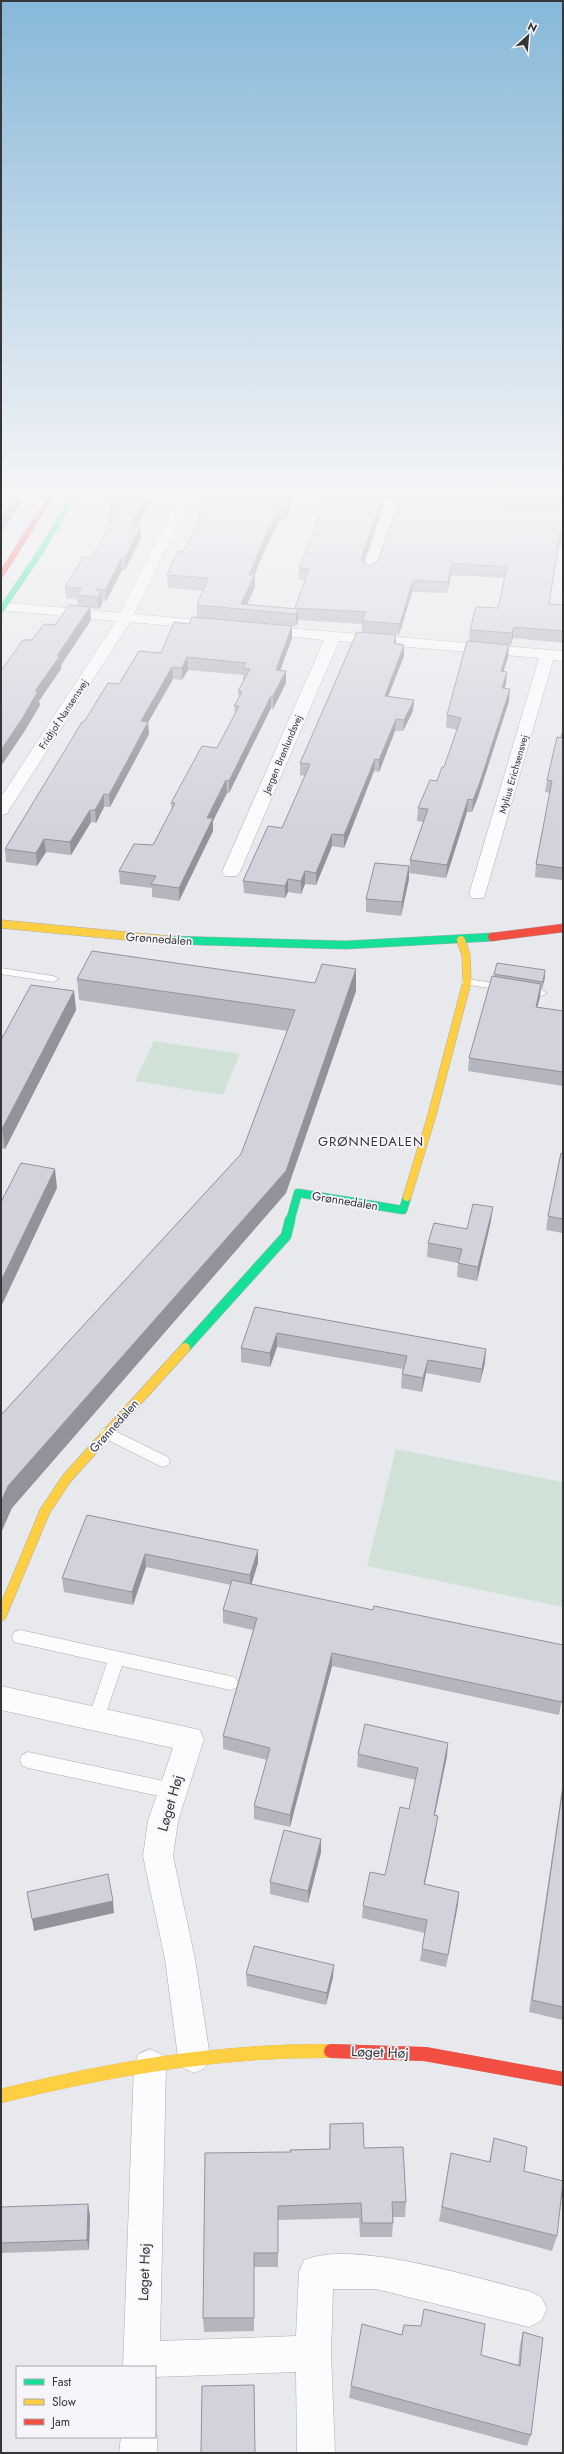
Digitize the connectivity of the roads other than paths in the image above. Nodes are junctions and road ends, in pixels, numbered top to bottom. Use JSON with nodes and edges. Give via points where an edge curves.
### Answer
{"nodes":[{"id":1,"x":131,"y":606,"type":"edge"},
{"id":2,"x":2,"y":607,"type":"edge"},
{"id":3,"x":125,"y":618,"type":"junction"},
{"id":4,"x":233,"y":628,"type":"edge"},
{"id":5,"x":248,"y":629,"type":"edge"},
{"id":6,"x":333,"y":636,"type":"junction"},
{"id":7,"x":555,"y":655,"type":"edge"},
{"id":8,"x":1,"y":810,"type":"edge"},
{"id":9,"x":231,"y":872,"type":"dead end"},
{"id":10,"x":478,"y":894,"type":"dead end"},
{"id":11,"x":1,"y":924,"type":"edge"},
{"id":12,"x":563,"y":928,"type":"edge"},
{"id":13,"x":461,"y":940,"type":"junction"},
{"id":14,"x":1,"y":971,"type":"edge"},
{"id":15,"x":53,"y":979,"type":"dead end"},
{"id":16,"x":467,"y":982,"type":"junction"},
{"id":17,"x":541,"y":993,"type":"edge"},
{"id":18,"x":107,"y":1433,"type":"junction"},
{"id":19,"x":164,"y":1461,"type":"dead end"},
{"id":20,"x":1,"y":1616,"type":"edge"},
{"id":21,"x":20,"y":1637,"type":"dead end"},
{"id":22,"x":117,"y":1659,"type":"junction"},
{"id":23,"x":230,"y":1683,"type":"dead end"},
{"id":24,"x":1,"y":1698,"type":"edge"},
{"id":25,"x":96,"y":1719,"type":"junction"},
{"id":26,"x":28,"y":1760,"type":"dead end"},
{"id":27,"x":173,"y":1791,"type":"junction"},
{"id":28,"x":194,"y":2057,"type":"junction"},
{"id":29,"x":150,"y":2065,"type":"junction"},
{"id":30,"x":563,"y":2079,"type":"edge"},
{"id":31,"x":1,"y":2096,"type":"edge"},
{"id":32,"x":529,"y":2309,"type":"dead end"},
{"id":33,"x":313,"y":2353,"type":"junction"},
{"id":34,"x":141,"y":2363,"type":"edge"},
{"id":35,"x":139,"y":2438,"type":"edge"},
{"id":36,"x":138,"y":2453,"type":"edge"},
{"id":37,"x":316,"y":2453,"type":"edge"}],
"edges":[{"from":1,"to":3,"type":"street","name":"Fridtjof Nansensvej"},
{"from":2,"to":3,"type":"street"},
{"from":3,"to":4,"type":"street"},
{"from":3,"to":8,"type":"street","name":"Fridtjof Nansensvej"},
{"from":5,"to":6,"type":"street"},
{"from":6,"to":7,"type":"street"},
{"from":6,"to":9,"type":"street","name":"Jørgen Brønlundsvej"},
{"from":7,"to":10,"type":"street","name":"Mylius Erichsensvej"},
{"from":11,"to":13,"type":"street","name":"Grønnedalen","via":[[85,934],[241,944],[332,945]]},
{"from":12,"to":13,"type":"street","name":"Grønnedalen"},
{"from":13,"to":16,"type":"street","name":"Grønnedalen","via":[[466,955]]},
{"from":14,"to":15,"type":"lane"},
{"from":16,"to":17,"type":"lane"},
{"from":16,"to":18,"type":"street","name":"Grønnedalen","via":[[434,1107],[403,1210],[298,1193],[286,1236]]},
{"from":18,"to":19,"type":"lane"},
{"from":18,"to":20,"type":"street","name":"Grønnedalen","via":[[67,1478],[45,1512]]},
{"from":21,"to":22,"type":"lane"},
{"from":22,"to":23,"type":"lane"},
{"from":22,"to":25,"type":"lane"},
{"from":24,"to":25,"type":"street","name":"Løget Høj"},
{"from":25,"to":27,"type":"street","name":"Løget Høj","via":[[190,1739]]},
{"from":26,"to":27,"type":"lane"},
{"from":27,"to":28,"type":"street","name":"Løget Høj","via":[[163,1821],[158,1856],[180,1959]]},
{"from":28,"to":29,"type":"street","name":"Løget Høj"},
{"from":28,"to":30,"type":"street","name":"Løget Høj","via":[[304,2050],[425,2054]]},
{"from":29,"to":31,"type":"street","name":"Løget Høj","via":[[77,2078]]},
{"from":29,"to":34,"type":"street","name":"Løget Høj"},
{"from":32,"to":33,"type":"street","via":[[376,2272],[316,2272]]},
{"from":33,"to":34,"type":"street","name":"Løget Høj"},
{"from":33,"to":37,"type":"street"},
{"from":35,"to":36,"type":"street"}]}
